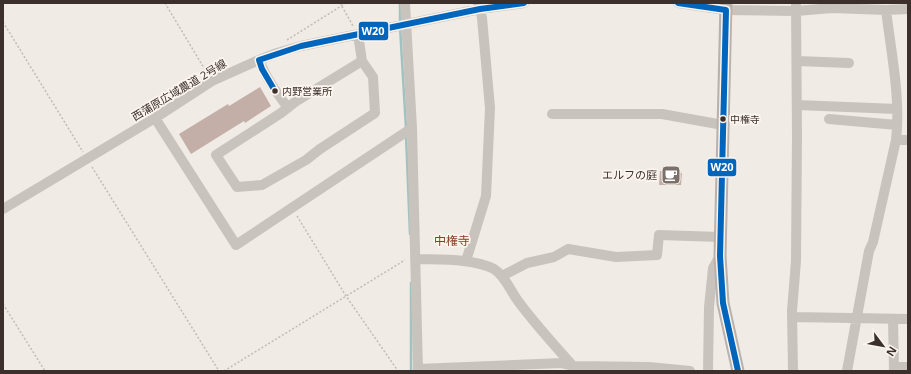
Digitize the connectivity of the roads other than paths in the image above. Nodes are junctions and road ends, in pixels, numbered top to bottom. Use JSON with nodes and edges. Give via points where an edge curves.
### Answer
{"nodes":[{"id":1,"x":405,"y":3,"type":"edge"},
{"id":2,"x":524,"y":3,"type":"edge"},
{"id":3,"x":678,"y":3,"type":"edge"},
{"id":4,"x":479,"y":6,"type":"edge"},
{"id":5,"x":726,"y":7,"type":"edge"},
{"id":6,"x":796,"y":7,"type":"edge"},
{"id":7,"x":886,"y":10,"type":"junction"},
{"id":8,"x":908,"y":10,"type":"edge"},
{"id":9,"x":406,"y":25,"type":"junction"},
{"id":10,"x":358,"y":34,"type":"junction"},
{"id":11,"x":259,"y":60,"type":"junction"},
{"id":12,"x":362,"y":61,"type":"junction"},
{"id":13,"x":797,"y":61,"type":"junction"},
{"id":14,"x":849,"y":63,"type":"dead end"},
{"id":15,"x":796,"y":104,"type":"junction"},
{"id":16,"x":288,"y":108,"type":"junction"},
{"id":17,"x":897,"y":109,"type":"junction"},
{"id":18,"x":552,"y":114,"type":"dead end"},
{"id":19,"x":155,"y":118,"type":"junction"},
{"id":20,"x":829,"y":118,"type":"dead end"},
{"id":21,"x":723,"y":125,"type":"junction"},
{"id":22,"x":897,"y":125,"type":"junction"},
{"id":23,"x":412,"y":128,"type":"junction"},
{"id":24,"x":896,"y":140,"type":"junction"},
{"id":25,"x":908,"y":140,"type":"edge"},
{"id":26,"x":3,"y":210,"type":"edge"},
{"id":27,"x":720,"y":237,"type":"junction"},
{"id":28,"x":720,"y":256,"type":"junction"},
{"id":29,"x":415,"y":260,"type":"junction"},
{"id":30,"x":466,"y":261,"type":"junction"},
{"id":31,"x":502,"y":276,"type":"junction"},
{"id":32,"x":793,"y":317,"type":"junction"},
{"id":33,"x":856,"y":318,"type":"junction"},
{"id":34,"x":893,"y":319,"type":"junction"},
{"id":35,"x":908,"y":319,"type":"edge"},
{"id":36,"x":908,"y":367,"type":"edge"},
{"id":37,"x":572,"y":368,"type":"edge"},
{"id":38,"x":894,"y":369,"type":"edge"},
{"id":39,"x":418,"y":370,"type":"edge"},
{"id":40,"x":690,"y":371,"type":"edge"},
{"id":41,"x":708,"y":371,"type":"edge"},
{"id":42,"x":738,"y":371,"type":"edge"},
{"id":43,"x":793,"y":371,"type":"edge"},
{"id":44,"x":847,"y":371,"type":"edge"}],
"edges":[{"from":1,"to":9,"type":"street"},
{"from":2,"to":4,"type":"street","name":"西蒲原広域農道 2号線"},
{"from":3,"to":5,"type":"street"},
{"from":4,"to":9,"type":"street","name":"西蒲原広域農道 2号線"},
{"from":4,"to":30,"type":"street","via":[[490,108],[486,196]]},
{"from":5,"to":6,"type":"street"},
{"from":5,"to":21,"type":"main road"},
{"from":6,"to":7,"type":"street"},
{"from":6,"to":13,"type":"street"},
{"from":7,"to":8,"type":"street"},
{"from":7,"to":17,"type":"street"},
{"from":9,"to":10,"type":"street","name":"西蒲原広域農道 2号線"},
{"from":9,"to":23,"type":"street"},
{"from":10,"to":11,"type":"street","name":"西蒲原広域農道 2号線","via":[[301,46]]},
{"from":10,"to":12,"type":"street"},
{"from":11,"to":16,"type":"street","via":[[275,91]]},
{"from":11,"to":19,"type":"street","name":"西蒲原広域農道 2号線","via":[[212,81]]},
{"from":12,"to":16,"type":"street"},
{"from":12,"to":16,"type":"street","via":[[373,77],[375,113],[306,160],[262,185],[237,187],[216,155]]},
{"from":13,"to":14,"type":"street"},
{"from":13,"to":15,"type":"street"},
{"from":15,"to":17,"type":"street"},
{"from":15,"to":32,"type":"street","via":[[796,261]]},
{"from":17,"to":22,"type":"street"},
{"from":18,"to":21,"type":"street","via":[[662,114]]},
{"from":19,"to":23,"type":"street","via":[[236,245]]},
{"from":19,"to":26,"type":"street","name":"西蒲原広域農道 2号線"},
{"from":20,"to":22,"type":"street"},
{"from":21,"to":27,"type":"main road"},
{"from":22,"to":24,"type":"street"},
{"from":23,"to":29,"type":"street"},
{"from":24,"to":25,"type":"street"},
{"from":24,"to":33,"type":"street","via":[[869,251]]},
{"from":27,"to":28,"type":"main road"},
{"from":27,"to":31,"type":"street","via":[[659,235],[657,255],[616,257],[568,250],[554,257],[527,263]]},
{"from":28,"to":41,"type":"street","via":[[713,268],[709,306]]},
{"from":28,"to":42,"type":"main road","via":[[723,303]]},
{"from":29,"to":30,"type":"street"},
{"from":29,"to":39,"type":"street"},
{"from":30,"to":31,"type":"street","via":[[493,269]]},
{"from":31,"to":37,"type":"street","via":[[517,300]]},
{"from":32,"to":33,"type":"street"},
{"from":32,"to":43,"type":"street"},
{"from":33,"to":34,"type":"street"},
{"from":33,"to":44,"type":"street"},
{"from":34,"to":35,"type":"street"},
{"from":34,"to":38,"type":"street"},
{"from":36,"to":38,"type":"street"},
{"from":37,"to":39,"type":"street","via":[[561,363]]},
{"from":37,"to":40,"type":"street","via":[[649,367]]}]}
